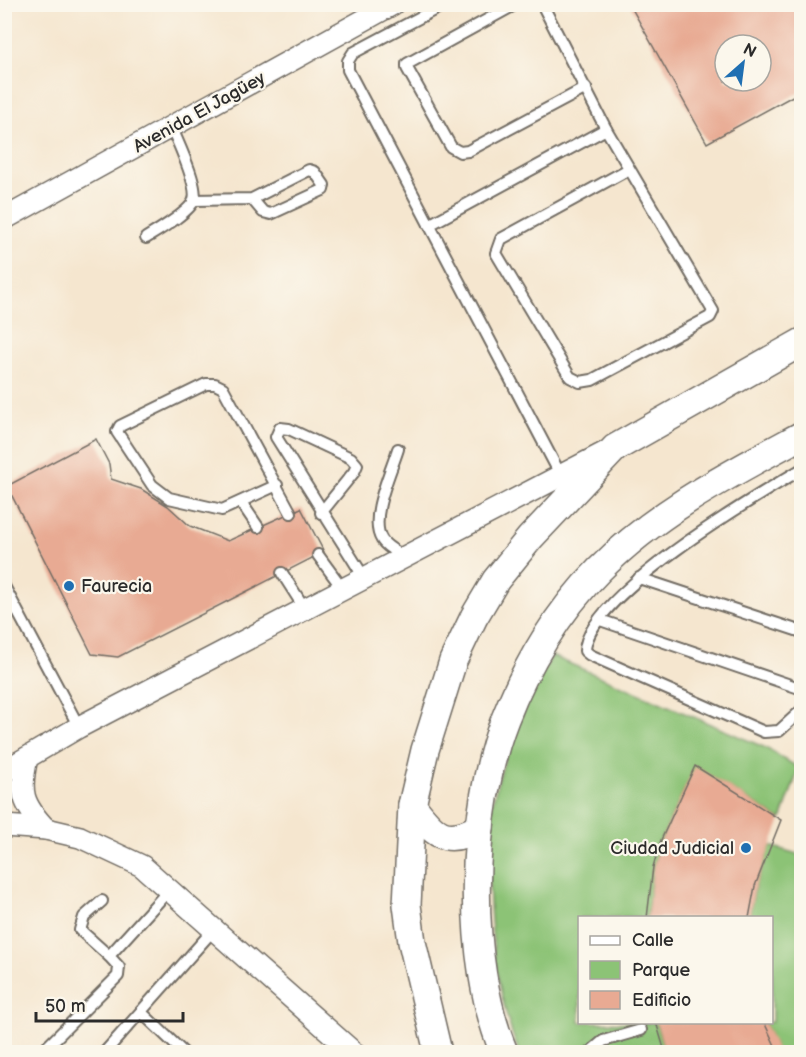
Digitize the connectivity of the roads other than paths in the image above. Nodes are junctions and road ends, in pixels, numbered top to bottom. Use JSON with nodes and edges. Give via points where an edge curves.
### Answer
{"nodes":[{"id":1,"x":393,"y":4,"type":"edge"},
{"id":2,"x":445,"y":4,"type":"edge"},
{"id":3,"x":516,"y":4,"type":"edge"},
{"id":4,"x":542,"y":4,"type":"edge"},
{"id":5,"x":586,"y":88,"type":"junction"},
{"id":6,"x":172,"y":128,"type":"junction"},
{"id":7,"x":606,"y":129,"type":"junction"},
{"id":8,"x":629,"y":169,"type":"junction"},
{"id":9,"x":252,"y":199,"type":"junction"},
{"id":10,"x":194,"y":200,"type":"junction"},
{"id":11,"x":4,"y":219,"type":"edge"},
{"id":12,"x":429,"y":225,"type":"junction"},
{"id":13,"x":146,"y":238,"type":"dead end"},
{"id":14,"x":801,"y":342,"type":"edge"},
{"id":15,"x":801,"y":435,"type":"edge"},
{"id":16,"x":615,"y":448,"type":"junction"},
{"id":17,"x":398,"y":449,"type":"dead end"},
{"id":18,"x":801,"y":470,"type":"edge"},
{"id":19,"x":560,"y":474,"type":"junction"},
{"id":20,"x":277,"y":485,"type":"junction"},
{"id":21,"x":241,"y":502,"type":"junction"},
{"id":22,"x":559,"y":507,"type":"junction"},
{"id":23,"x":291,"y":513,"type":"dead end"},
{"id":24,"x":321,"y":513,"type":"junction"},
{"id":25,"x":258,"y":527,"type":"dead end"},
{"id":26,"x":318,"y":555,"type":"dead end"},
{"id":27,"x":405,"y":557,"type":"junction"},
{"id":28,"x":282,"y":573,"type":"dead end"},
{"id":29,"x":639,"y":578,"type":"junction"},
{"id":30,"x":364,"y":579,"type":"junction"},
{"id":31,"x":4,"y":586,"type":"edge"},
{"id":32,"x":343,"y":589,"type":"junction"},
{"id":33,"x":305,"y":609,"type":"junction"},
{"id":34,"x":600,"y":620,"type":"junction"},
{"id":35,"x":801,"y":632,"type":"edge"},
{"id":36,"x":801,"y":689,"type":"edge"},
{"id":37,"x":801,"y":710,"type":"edge"},
{"id":38,"x":79,"y":727,"type":"junction"},
{"id":39,"x":27,"y":758,"type":"junction"},
{"id":40,"x":4,"y":771,"type":"edge"},
{"id":41,"x":412,"y":805,"type":"junction"},
{"id":42,"x":4,"y":826,"type":"edge"},
{"id":43,"x":480,"y":827,"type":"junction"},
{"id":44,"x":46,"y":829,"type":"junction"},
{"id":45,"x":169,"y":890,"type":"junction"},
{"id":46,"x":102,"y":901,"type":"dead end"},
{"id":47,"x":215,"y":928,"type":"junction"},
{"id":48,"x":109,"y":956,"type":"junction"},
{"id":49,"x":141,"y":1012,"type":"junction"},
{"id":50,"x":641,"y":1030,"type":"dead end"},
{"id":51,"x":345,"y":1050,"type":"edge"},
{"id":52,"x":42,"y":1053,"type":"edge"},
{"id":53,"x":105,"y":1053,"type":"edge"},
{"id":54,"x":183,"y":1053,"type":"edge"},
{"id":55,"x":438,"y":1053,"type":"edge"},
{"id":56,"x":504,"y":1053,"type":"edge"},
{"id":57,"x":590,"y":1053,"type":"edge"}],
"edges":[{"from":1,"to":6,"type":"street","name":"Avenida El Jagüey"},
{"from":2,"to":12,"type":"lane","via":[[353,53],[348,61],[348,70]]},
{"from":3,"to":5,"type":"lane","via":[[407,64],[452,147],[468,151]]},
{"from":4,"to":5,"type":"lane"},
{"from":5,"to":7,"type":"lane"},
{"from":6,"to":10,"type":"lane","via":[[194,187]]},
{"from":6,"to":11,"type":"street","name":"Avenida El Jagüey"},
{"from":7,"to":8,"type":"lane"},
{"from":7,"to":12,"type":"lane"},
{"from":8,"to":8,"type":"lane","via":[[712,314],[592,380],[580,382],[570,377],[496,253],[497,245],[501,239]]},
{"from":9,"to":9,"type":"lane","via":[[309,170],[324,185],[323,190],[271,214],[263,212]]},
{"from":9,"to":10,"type":"lane"},
{"from":10,"to":13,"type":"lane","via":[[187,210]]},
{"from":12,"to":19,"type":"lane"},
{"from":14,"to":16,"type":"street"},
{"from":15,"to":43,"type":"street","via":[[667,512],[599,570],[562,612],[504,720]]},
{"from":16,"to":19,"type":"street"},
{"from":16,"to":22,"type":"street"},
{"from":17,"to":27,"type":"lane","via":[[377,515],[377,528],[387,546]]},
{"from":18,"to":29,"type":"lane","via":[[682,544]]},
{"from":19,"to":22,"type":"street","via":[[563,492]]},
{"from":19,"to":27,"type":"street"},
{"from":20,"to":21,"type":"lane"},
{"from":20,"to":21,"type":"lane","via":[[236,409],[223,388],[215,384],[207,384],[120,426],[117,432],[137,467],[159,492],[216,511]]},
{"from":20,"to":23,"type":"lane"},
{"from":21,"to":25,"type":"lane"},
{"from":22,"to":41,"type":"street","via":[[496,580],[474,617],[453,661]]},
{"from":24,"to":24,"type":"lane","via":[[357,465],[351,458],[280,428],[276,437]]},
{"from":24,"to":30,"type":"lane"},
{"from":26,"to":32,"type":"lane"},
{"from":27,"to":30,"type":"street"},
{"from":28,"to":33,"type":"lane"},
{"from":29,"to":34,"type":"lane"},
{"from":29,"to":35,"type":"lane"},
{"from":30,"to":32,"type":"street"},
{"from":31,"to":38,"type":"lane"},
{"from":32,"to":33,"type":"street"},
{"from":33,"to":38,"type":"street"},
{"from":34,"to":36,"type":"lane"},
{"from":34,"to":37,"type":"lane","via":[[585,643],[590,656],[764,732],[779,731]]},
{"from":38,"to":39,"type":"street"},
{"from":39,"to":40,"type":"street"},
{"from":39,"to":44,"type":"street","via":[[23,795],[29,811]]},
{"from":41,"to":43,"type":"street","via":[[426,824],[450,837],[462,837]]},
{"from":41,"to":55,"type":"street","via":[[407,905],[411,942]]},
{"from":42,"to":44,"type":"street"},
{"from":43,"to":56,"type":"street","via":[[477,937]]},
{"from":44,"to":45,"type":"street","via":[[80,837],[142,866]]},
{"from":45,"to":47,"type":"street"},
{"from":45,"to":48,"type":"lane"},
{"from":46,"to":48,"type":"lane","via":[[84,917],[80,930]]},
{"from":47,"to":49,"type":"lane"},
{"from":47,"to":51,"type":"street"},
{"from":48,"to":52,"type":"lane","via":[[118,967],[118,976]]},
{"from":49,"to":53,"type":"lane"},
{"from":49,"to":54,"type":"lane"},
{"from":50,"to":57,"type":"lane","via":[[603,1041]]}]}
